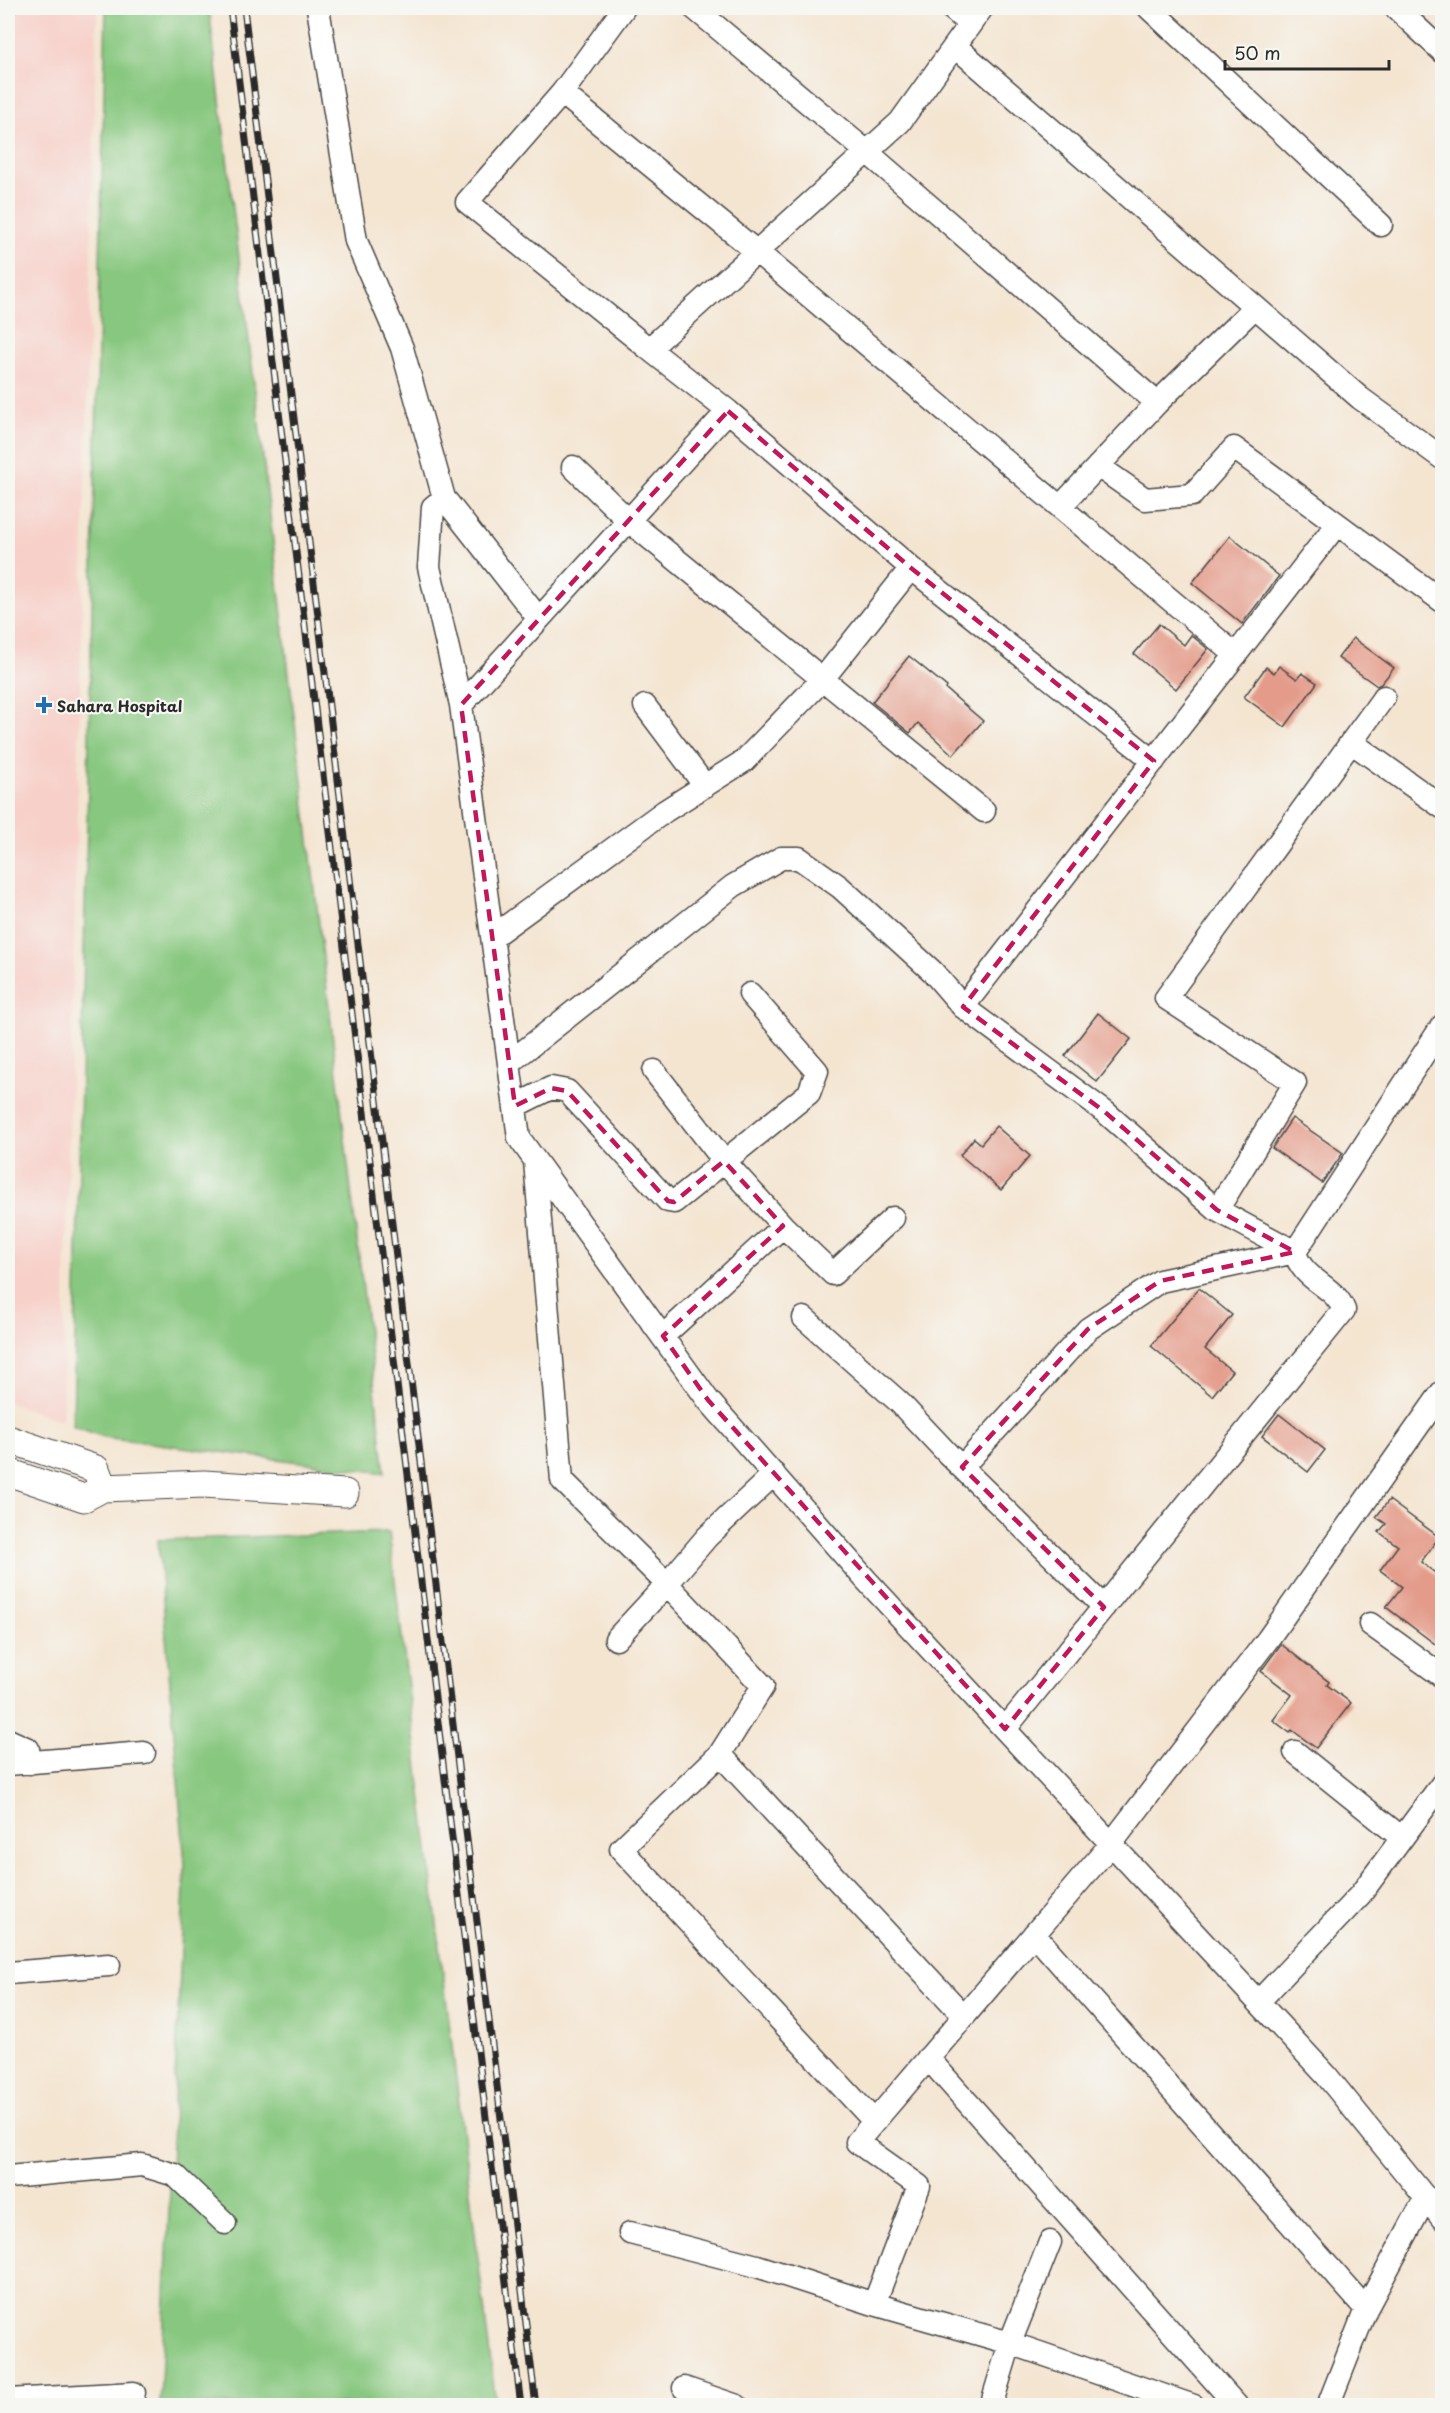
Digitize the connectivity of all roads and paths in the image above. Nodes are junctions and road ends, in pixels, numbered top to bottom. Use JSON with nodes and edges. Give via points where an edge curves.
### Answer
{"nodes":[{"id":1,"x":318,"y":8,"type":"edge"},
{"id":2,"x":624,"y":8,"type":"edge"},
{"id":3,"x":694,"y":8,"type":"edge"},
{"id":4,"x":951,"y":8,"type":"edge"},
{"id":5,"x":1149,"y":8,"type":"edge"},
{"id":6,"x":1396,"y":8,"type":"edge"},
{"id":7,"x":976,"y":16,"type":"edge"},
{"id":8,"x":955,"y":46,"type":"junction"},
{"id":9,"x":1443,"y":51,"type":"edge"},
{"id":10,"x":562,"y":93,"type":"junction"},
{"id":11,"x":867,"y":152,"type":"junction"},
{"id":12,"x":1381,"y":225,"type":"dead end"},
{"id":13,"x":757,"y":252,"type":"junction"},
{"id":14,"x":1255,"y":307,"type":"junction"},
{"id":15,"x":650,"y":349,"type":"junction"},
{"id":16,"x":1157,"y":403,"type":"junction"},
{"id":17,"x":728,"y":411,"type":"junction"},
{"id":18,"x":1443,"y":458,"type":"edge"},
{"id":19,"x":1098,"y":466,"type":"junction"},
{"id":20,"x":573,"y":467,"type":"dead end"},
{"id":21,"x":444,"y":498,"type":"junction"},
{"id":22,"x":1060,"y":507,"type":"junction"},
{"id":23,"x":629,"y":521,"type":"junction"},
{"id":24,"x":1337,"y":524,"type":"junction"},
{"id":25,"x":911,"y":568,"type":"junction"},
{"id":26,"x":1443,"y":602,"type":"edge"},
{"id":27,"x":539,"y":619,"type":"junction"},
{"id":28,"x":1236,"y":655,"type":"junction"},
{"id":29,"x":822,"y":680,"type":"junction"},
{"id":30,"x":1384,"y":697,"type":"dead end"},
{"id":31,"x":460,"y":705,"type":"junction"},
{"id":32,"x":645,"y":706,"type":"dead end"},
{"id":33,"x":1351,"y":742,"type":"junction"},
{"id":34,"x":1154,"y":760,"type":"junction"},
{"id":35,"x":705,"y":786,"type":"junction"},
{"id":36,"x":1443,"y":807,"type":"edge"},
{"id":37,"x":984,"y":811,"type":"dead end"},
{"id":38,"x":492,"y":937,"type":"junction"},
{"id":39,"x":750,"y":994,"type":"dead end"},
{"id":40,"x":963,"y":1008,"type":"junction"},
{"id":41,"x":1443,"y":1026,"type":"edge"},
{"id":42,"x":509,"y":1063,"type":"junction"},
{"id":43,"x":654,"y":1071,"type":"dead end"},
{"id":44,"x":515,"y":1106,"type":"junction"},
{"id":45,"x":535,"y":1160,"type":"junction"},
{"id":46,"x":724,"y":1161,"type":"junction"},
{"id":47,"x":1217,"y":1210,"type":"junction"},
{"id":48,"x":892,"y":1218,"type":"dead end"},
{"id":49,"x":783,"y":1226,"type":"junction"},
{"id":50,"x":1295,"y":1252,"type":"junction"},
{"id":51,"x":804,"y":1318,"type":"dead end"},
{"id":52,"x":663,"y":1336,"type":"junction"},
{"id":53,"x":1443,"y":1392,"type":"edge"},
{"id":54,"x":8,"y":1439,"type":"edge"},
{"id":55,"x":962,"y":1467,"type":"junction"},
{"id":56,"x":8,"y":1472,"type":"edge"},
{"id":57,"x":774,"y":1474,"type":"junction"},
{"id":58,"x":103,"y":1488,"type":"junction"},
{"id":59,"x":345,"y":1493,"type":"dead end"},
{"id":60,"x":667,"y":1584,"type":"junction"},
{"id":61,"x":1104,"y":1607,"type":"junction"},
{"id":62,"x":1370,"y":1624,"type":"dead end"},
{"id":63,"x":615,"y":1639,"type":"dead end"},
{"id":64,"x":1443,"y":1676,"type":"edge"},
{"id":65,"x":1005,"y":1729,"type":"junction"},
{"id":66,"x":8,"y":1740,"type":"edge"},
{"id":67,"x":1295,"y":1752,"type":"dead end"},
{"id":68,"x":144,"y":1754,"type":"dead end"},
{"id":69,"x":720,"y":1754,"type":"junction"},
{"id":70,"x":30,"y":1763,"type":"junction"},
{"id":71,"x":8,"y":1764,"type":"edge"},
{"id":72,"x":1443,"y":1784,"type":"edge"},
{"id":73,"x":1402,"y":1838,"type":"junction"},
{"id":74,"x":1111,"y":1844,"type":"junction"},
{"id":75,"x":1034,"y":1934,"type":"junction"},
{"id":76,"x":109,"y":1965,"type":"dead end"},
{"id":77,"x":8,"y":1974,"type":"edge"},
{"id":78,"x":1258,"y":2002,"type":"junction"},
{"id":79,"x":964,"y":2016,"type":"junction"},
{"id":80,"x":928,"y":2058,"type":"junction"},
{"id":81,"x":874,"y":2121,"type":"junction"},
{"id":82,"x":8,"y":2177,"type":"edge"},
{"id":83,"x":1426,"y":2198,"type":"junction"},
{"id":84,"x":1443,"y":2218,"type":"edge"},
{"id":85,"x":225,"y":2223,"type":"dead end"},
{"id":86,"x":630,"y":2233,"type":"dead end"},
{"id":87,"x":1050,"y":2242,"type":"dead end"},
{"id":88,"x":874,"y":2304,"type":"junction"},
{"id":89,"x":1366,"y":2309,"type":"junction"},
{"id":90,"x":1010,"y":2343,"type":"junction"},
{"id":91,"x":684,"y":2388,"type":"dead end"},
{"id":92,"x":134,"y":2393,"type":"dead end"},
{"id":93,"x":8,"y":2400,"type":"edge"},
{"id":94,"x":737,"y":2406,"type":"edge"},
{"id":95,"x":991,"y":2406,"type":"edge"},
{"id":96,"x":1194,"y":2406,"type":"edge"},
{"id":97,"x":1237,"y":2406,"type":"edge"},
{"id":98,"x":1328,"y":2406,"type":"edge"}],
"edges":[{"from":1,"to":21,"type":"street","via":[[356,241],[402,348]]},
{"from":2,"to":10,"type":"street"},
{"from":3,"to":11,"type":"street"},
{"from":4,"to":7,"type":"street"},
{"from":5,"to":12,"type":"street"},
{"from":6,"to":9,"type":"street"},
{"from":7,"to":8,"type":"street"},
{"from":8,"to":11,"type":"street","via":[[900,122]]},
{"from":8,"to":14,"type":"street"},
{"from":10,"to":13,"type":"street"},
{"from":10,"to":15,"type":"street","via":[[467,202]]},
{"from":11,"to":13,"type":"street"},
{"from":11,"to":16,"type":"street"},
{"from":13,"to":15,"type":"street"},
{"from":13,"to":22,"type":"street"},
{"from":14,"to":16,"type":"street"},
{"from":14,"to":18,"type":"street","via":[[1360,398]]},
{"from":15,"to":17,"type":"street"},
{"from":16,"to":19,"type":"street"},
{"from":17,"to":23,"type":"street"},
{"from":17,"to":25,"type":"street"},
{"from":19,"to":22,"type":"street"},
{"from":19,"to":24,"type":"street","via":[[1145,499],[1192,495],[1234,448]]},
{"from":20,"to":23,"type":"street"},
{"from":21,"to":27,"type":"street"},
{"from":21,"to":31,"type":"street","via":[[433,507],[429,567]]},
{"from":22,"to":28,"type":"street"},
{"from":23,"to":27,"type":"street"},
{"from":23,"to":29,"type":"street"},
{"from":24,"to":26,"type":"street"},
{"from":24,"to":28,"type":"street"},
{"from":25,"to":29,"type":"street"},
{"from":25,"to":34,"type":"street"},
{"from":27,"to":31,"type":"street"},
{"from":28,"to":34,"type":"street"},
{"from":29,"to":35,"type":"street","via":[[744,761]]},
{"from":29,"to":37,"type":"street"},
{"from":30,"to":33,"type":"street"},
{"from":31,"to":38,"type":"street"},
{"from":32,"to":35,"type":"street"},
{"from":33,"to":36,"type":"street"},
{"from":33,"to":47,"type":"street","via":[[1166,998],[1295,1083]]},
{"from":34,"to":40,"type":"street"},
{"from":35,"to":38,"type":"street"},
{"from":38,"to":42,"type":"street"},
{"from":39,"to":46,"type":"street","via":[[817,1071],[809,1093]]},
{"from":40,"to":42,"type":"street","via":[[932,971],[840,887],[799,858],[781,858],[733,886]]},
{"from":40,"to":47,"type":"street","via":[[1105,1112]]},
{"from":41,"to":50,"type":"street"},
{"from":42,"to":44,"type":"street"},
{"from":43,"to":46,"type":"street"},
{"from":44,"to":45,"type":"street","via":[[519,1138]]},
{"from":44,"to":46,"type":"street","via":[[551,1088],[567,1091],[668,1201],[674,1202]]},
{"from":45,"to":52,"type":"street"},
{"from":45,"to":60,"type":"street","via":[[562,1480]]},
{"from":46,"to":49,"type":"street"},
{"from":47,"to":50,"type":"street"},
{"from":48,"to":49,"type":"street","via":[[833,1274]]},
{"from":49,"to":52,"type":"street"},
{"from":50,"to":55,"type":"street","via":[[1160,1281],[1088,1329]]},
{"from":50,"to":61,"type":"street","via":[[1302,1270],[1341,1302],[1344,1310]]},
{"from":51,"to":55,"type":"street","via":[[899,1402]]},
{"from":52,"to":57,"type":"street","via":[[708,1400]]},
{"from":53,"to":74,"type":"street","via":[[1268,1639]]},
{"from":54,"to":58,"type":"street","via":[[96,1469]]},
{"from":55,"to":61,"type":"street"},
{"from":56,"to":58,"type":"street","via":[[84,1498]]},
{"from":57,"to":60,"type":"street","via":[[707,1537]]},
{"from":57,"to":65,"type":"street"},
{"from":58,"to":59,"type":"street","via":[[204,1484]]},
{"from":60,"to":63,"type":"street"},
{"from":60,"to":69,"type":"street","via":[[763,1686]]},
{"from":61,"to":65,"type":"street"},
{"from":62,"to":64,"type":"street"},
{"from":65,"to":74,"type":"street"},
{"from":66,"to":70,"type":"street","via":[[28,1749]]},
{"from":67,"to":73,"type":"street"},
{"from":68,"to":70,"type":"street"},
{"from":69,"to":79,"type":"street"},
{"from":69,"to":81,"type":"street","via":[[621,1849]]},
{"from":70,"to":71,"type":"street"},
{"from":72,"to":73,"type":"street"},
{"from":73,"to":78,"type":"street","via":[[1360,1895]]},
{"from":74,"to":75,"type":"street"},
{"from":74,"to":78,"type":"street"},
{"from":75,"to":79,"type":"street"},
{"from":75,"to":89,"type":"street"},
{"from":76,"to":77,"type":"street"},
{"from":78,"to":83,"type":"street","via":[[1326,2075]]},
{"from":79,"to":80,"type":"street"},
{"from":80,"to":81,"type":"street"},
{"from":80,"to":97,"type":"street"},
{"from":81,"to":88,"type":"street","via":[[857,2142],[919,2186]]},
{"from":82,"to":85,"type":"street","via":[[141,2164],[175,2175]]},
{"from":83,"to":84,"type":"street"},
{"from":83,"to":89,"type":"street"},
{"from":86,"to":88,"type":"street","via":[[757,2266]]},
{"from":87,"to":90,"type":"street"},
{"from":88,"to":90,"type":"street"},
{"from":89,"to":98,"type":"street"},
{"from":90,"to":95,"type":"street"},
{"from":90,"to":96,"type":"street"},
{"from":91,"to":94,"type":"street"},
{"from":92,"to":93,"type":"street"}]}
